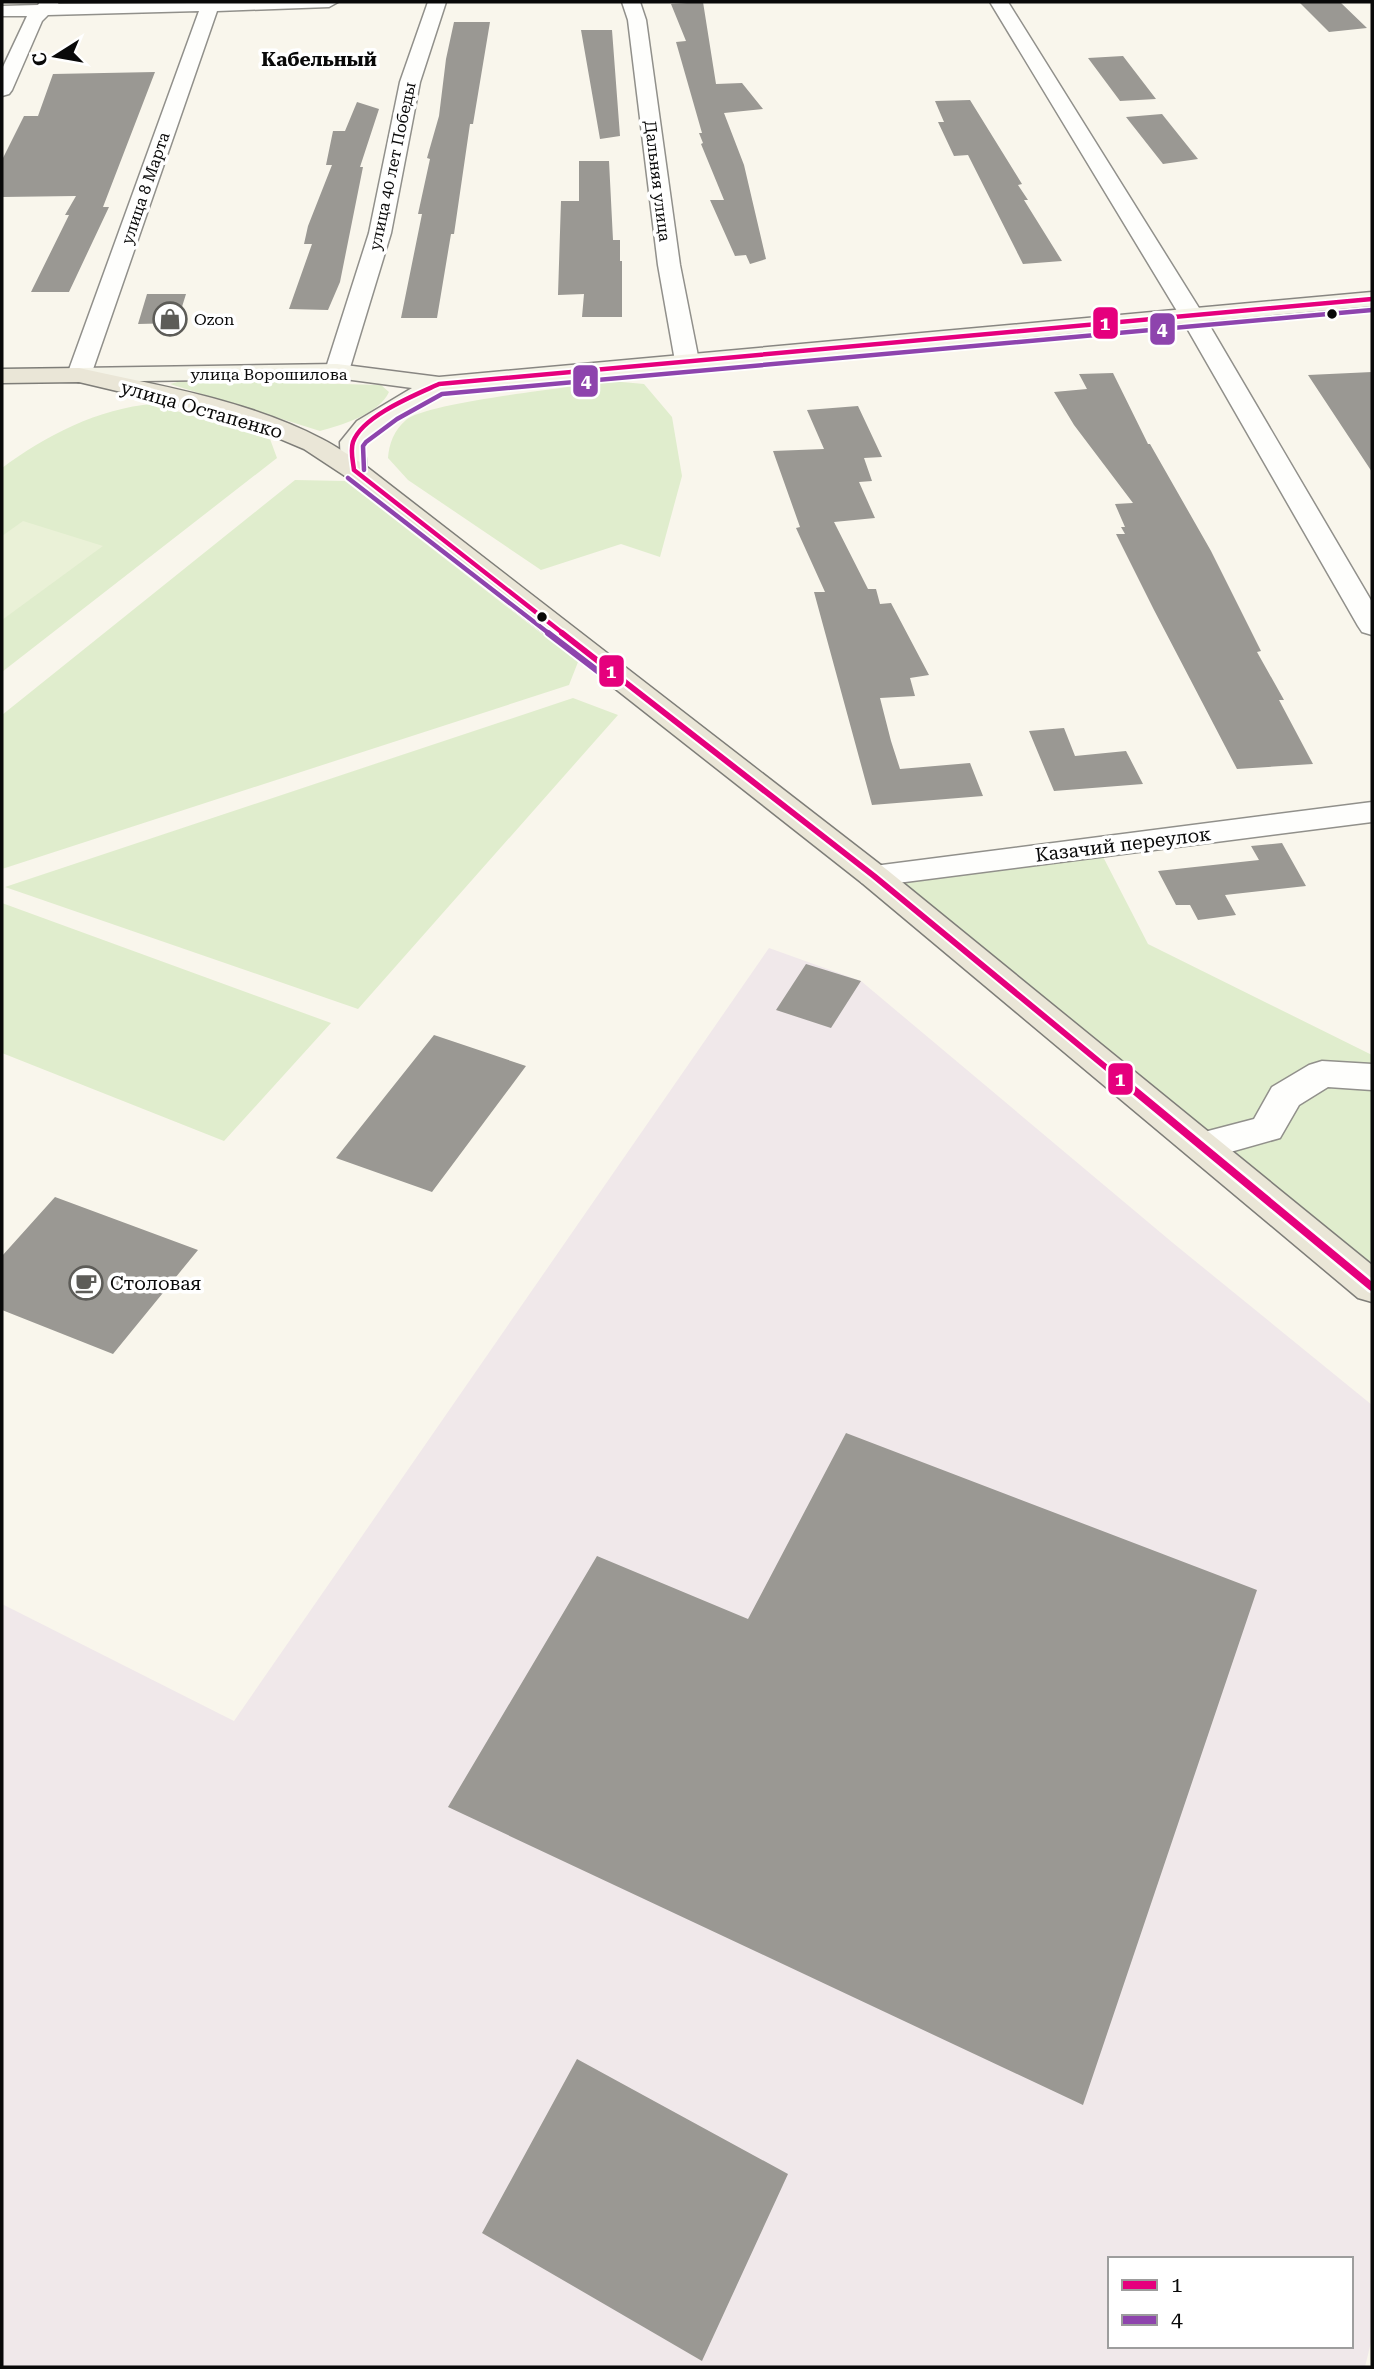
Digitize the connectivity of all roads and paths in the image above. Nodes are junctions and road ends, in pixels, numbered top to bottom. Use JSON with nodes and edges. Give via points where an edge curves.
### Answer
{"nodes":[{"id":1,"x":329,"y":2,"type":"edge"},
{"id":2,"x":437,"y":2,"type":"edge"},
{"id":3,"x":631,"y":2,"type":"edge"},
{"id":4,"x":999,"y":2,"type":"edge"},
{"id":5,"x":211,"y":3,"type":"edge"},
{"id":6,"x":47,"y":5,"type":"edge"},
{"id":7,"x":2,"y":11,"type":"edge"},
{"id":8,"x":2,"y":90,"type":"edge"},
{"id":9,"x":1372,"y":299,"type":"edge"},
{"id":10,"x":1192,"y":316,"type":"junction"},
{"id":11,"x":687,"y":361,"type":"junction"},
{"id":12,"x":337,"y":371,"type":"junction"},
{"id":13,"x":79,"y":375,"type":"junction"},
{"id":14,"x":2,"y":376,"type":"edge"},
{"id":15,"x":439,"y":384,"type":"junction"},
{"id":16,"x":354,"y":470,"type":"junction"},
{"id":17,"x":1372,"y":626,"type":"edge"},
{"id":18,"x":1372,"y":812,"type":"edge"},
{"id":19,"x":874,"y":876,"type":"junction"},
{"id":20,"x":1372,"y":1077,"type":"edge"},
{"id":21,"x":1202,"y":1146,"type":"junction"},
{"id":22,"x":1372,"y":1287,"type":"edge"}],
"edges":[{"from":1,"to":5,"type":"street"},
{"from":2,"to":12,"type":"street","name":"улица 40 лет Победы","via":[[410,82],[380,233]]},
{"from":3,"to":11,"type":"street","name":"Дальняя улица"},
{"from":4,"to":10,"type":"street"},
{"from":5,"to":6,"type":"street"},
{"from":5,"to":13,"type":"street","name":"улица 8 Марта"},
{"from":6,"to":7,"type":"street"},
{"from":6,"to":8,"type":"street","via":[[34,19]]},
{"from":9,"to":10,"type":"main road","name":"улица Ворошилова"},
{"from":10,"to":11,"type":"main road","name":"улица Ворошилова"},
{"from":10,"to":17,"type":"street"},
{"from":11,"to":15,"type":"main road","name":"улица Ворошилова"},
{"from":12,"to":13,"type":"main road","name":"улица Ворошилова"},
{"from":12,"to":15,"type":"main road","name":"улица Ворошилова"},
{"from":13,"to":14,"type":"main road","name":"улица Ворошилова"},
{"from":13,"to":16,"type":"main road","name":"улица Остапенко","via":[[256,421],[313,444]]},
{"from":15,"to":16,"type":"main road","via":[[361,432],[354,443]]},
{"from":16,"to":19,"type":"main road","name":"улица Остапенко"},
{"from":18,"to":19,"type":"street","name":"Казачий переулок"},
{"from":19,"to":21,"type":"main road","name":"улица Остапенко"},
{"from":20,"to":21,"type":"street","via":[[1322,1074],[1285,1096],[1267,1129]]},
{"from":21,"to":22,"type":"main road","name":"улица Остапенко"}]}
